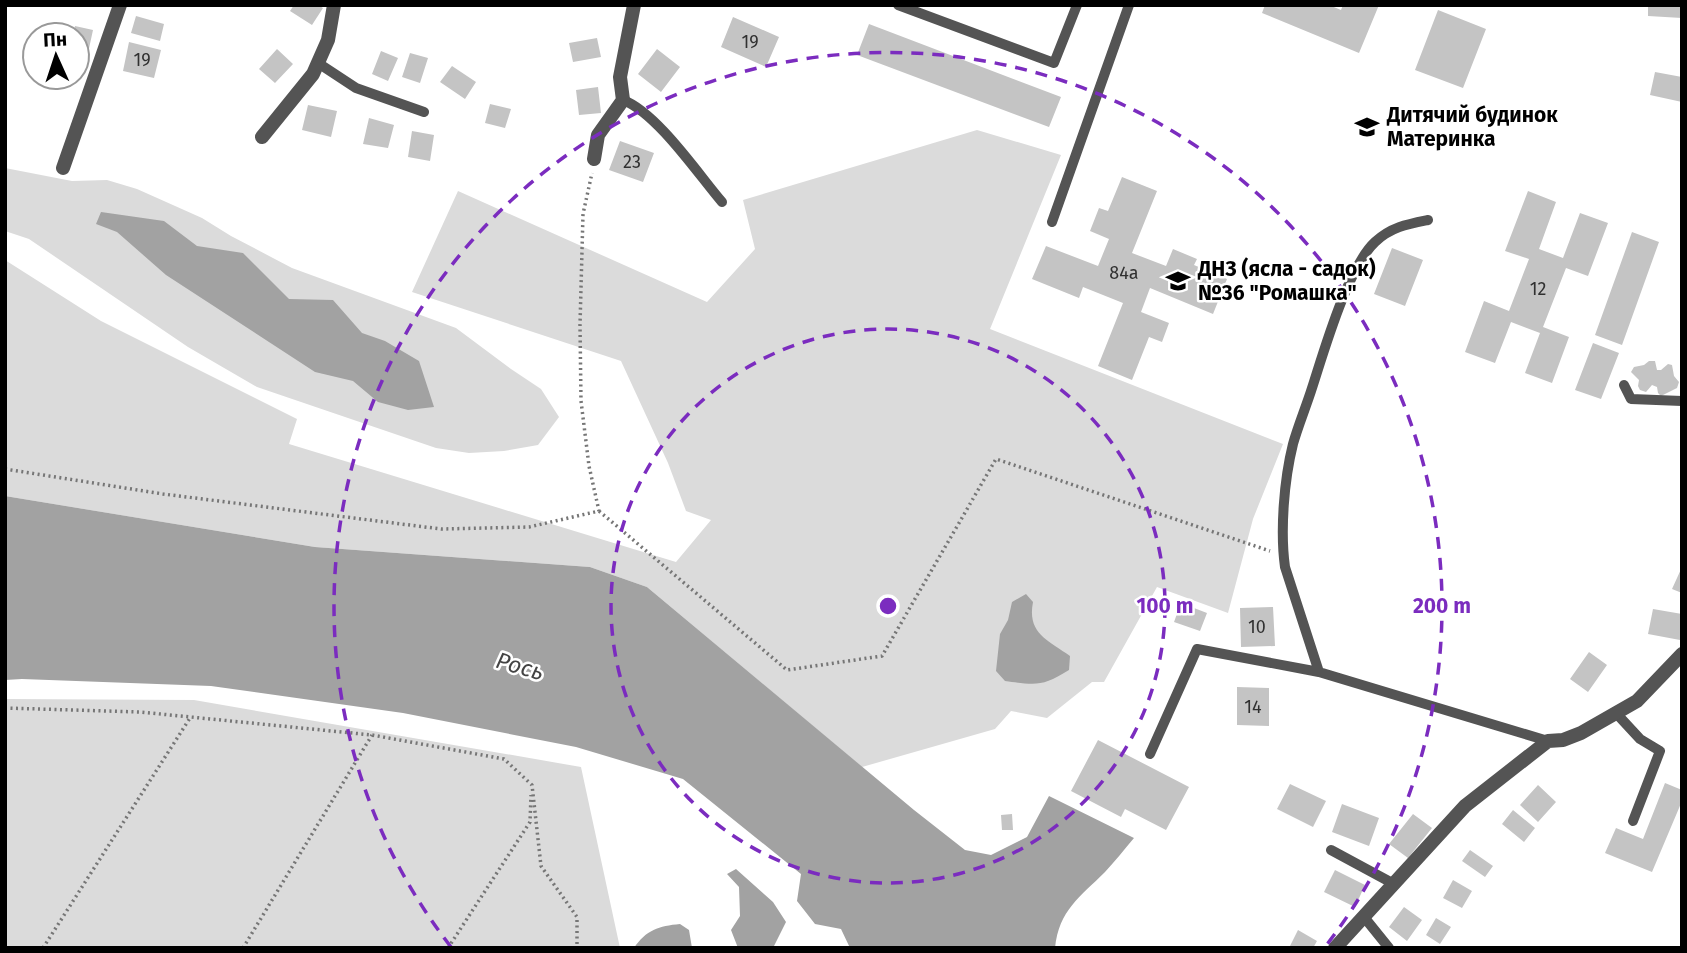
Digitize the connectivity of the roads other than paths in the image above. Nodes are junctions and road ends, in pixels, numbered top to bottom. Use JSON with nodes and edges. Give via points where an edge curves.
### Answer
{"nodes":[{"id":1,"x":120,"y":5,"type":"edge"},
{"id":2,"x":334,"y":5,"type":"edge"},
{"id":3,"x":634,"y":5,"type":"edge"},
{"id":4,"x":898,"y":5,"type":"edge"},
{"id":5,"x":1077,"y":5,"type":"edge"},
{"id":6,"x":1129,"y":5,"type":"edge"},
{"id":7,"x":318,"y":63,"type":"junction"},
{"id":8,"x":623,"y":100,"type":"junction"},
{"id":9,"x":424,"y":112,"type":"dead end"},
{"id":10,"x":262,"y":137,"type":"dead end"},
{"id":11,"x":594,"y":159,"type":"road end"},
{"id":12,"x":63,"y":168,"type":"dead end"},
{"id":13,"x":722,"y":202,"type":"dead end"},
{"id":14,"x":1428,"y":220,"type":"dead end"},
{"id":15,"x":1052,"y":222,"type":"dead end"},
{"id":16,"x":1624,"y":385,"type":"dead end"},
{"id":17,"x":1682,"y":401,"type":"edge"},
{"id":18,"x":1682,"y":654,"type":"edge"},
{"id":19,"x":1320,"y":672,"type":"junction"},
{"id":20,"x":1615,"y":712,"type":"junction"},
{"id":21,"x":1548,"y":741,"type":"junction"},
{"id":22,"x":1150,"y":754,"type":"dead end"},
{"id":23,"x":1633,"y":821,"type":"dead end"},
{"id":24,"x":1331,"y":850,"type":"dead end"},
{"id":25,"x":1394,"y":884,"type":"junction"},
{"id":26,"x":1364,"y":917,"type":"junction"},
{"id":27,"x":1335,"y":948,"type":"edge"},
{"id":28,"x":1389,"y":948,"type":"edge"}],
"edges":[{"from":1,"to":12,"type":"street"},
{"from":2,"to":7,"type":"street","via":[[328,40]]},
{"from":3,"to":8,"type":"street","via":[[620,77]]},
{"from":4,"to":5,"type":"lane","via":[[1054,63]]},
{"from":6,"to":15,"type":"lane"},
{"from":7,"to":9,"type":"lane","via":[[356,88]]},
{"from":7,"to":10,"type":"street"},
{"from":8,"to":11,"type":"street","via":[[598,135]]},
{"from":8,"to":13,"type":"lane","via":[[637,106],[660,129]]},
{"from":14,"to":19,"type":"lane","via":[[1394,227],[1373,243],[1353,275],[1293,445],[1283,556]]},
{"from":16,"to":17,"type":"lane","via":[[1631,399]]},
{"from":18,"to":20,"type":"street","via":[[1637,701]]},
{"from":19,"to":21,"type":"lane"},
{"from":19,"to":22,"type":"lane","via":[[1197,649]]},
{"from":20,"to":21,"type":"street","via":[[1581,733]]},
{"from":20,"to":23,"type":"lane","via":[[1640,739],[1660,751]]},
{"from":21,"to":25,"type":"street","via":[[1465,806]]},
{"from":24,"to":25,"type":"lane"},
{"from":25,"to":26,"type":"street"},
{"from":26,"to":27,"type":"street"},
{"from":26,"to":28,"type":"lane"}]}
